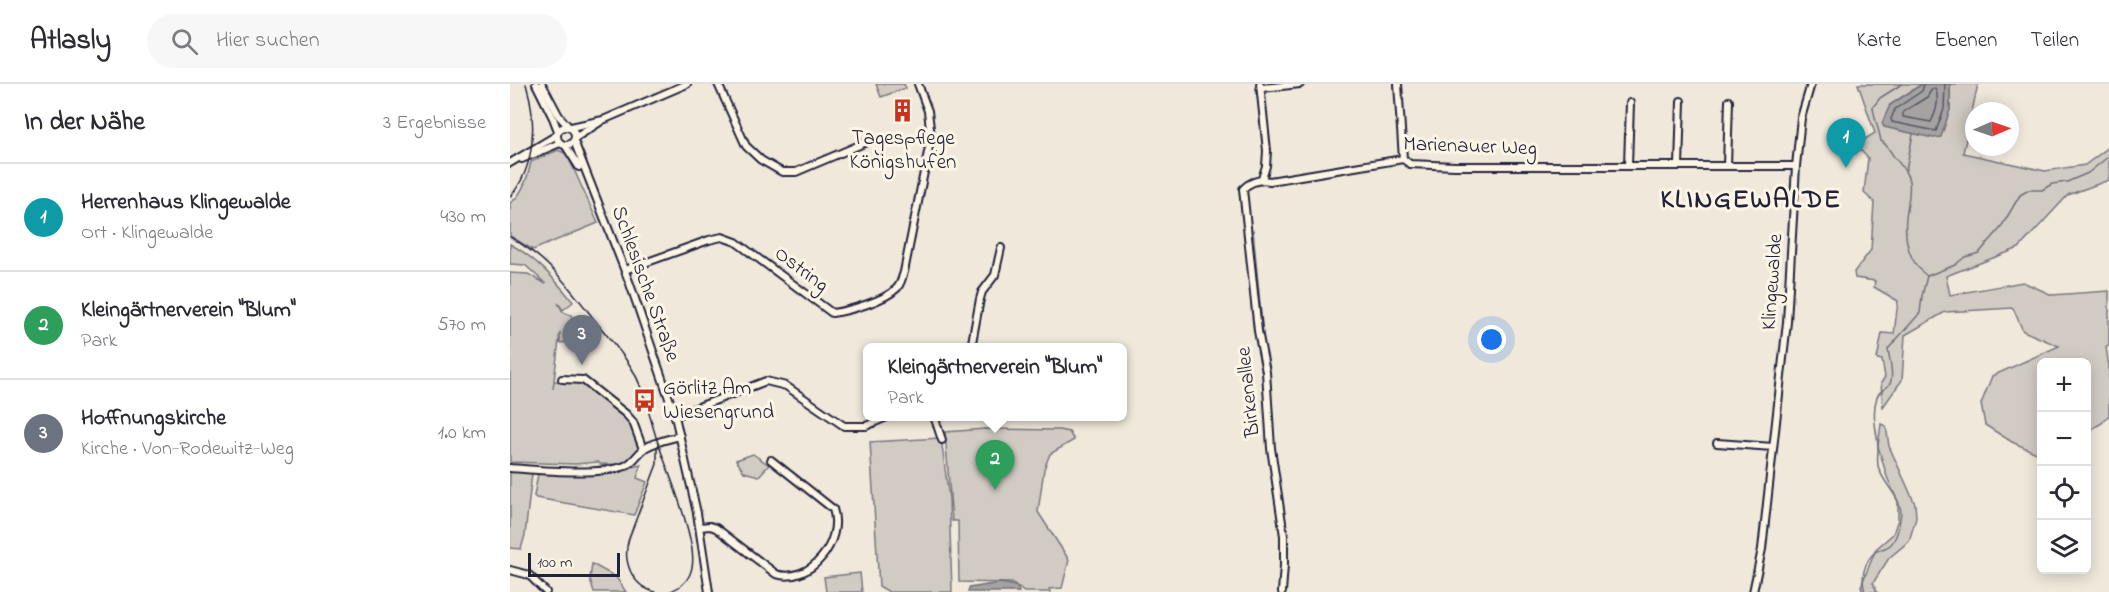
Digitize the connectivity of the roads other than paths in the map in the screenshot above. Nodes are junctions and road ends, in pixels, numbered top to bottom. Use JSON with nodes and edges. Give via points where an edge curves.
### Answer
{"nodes":[{"id":1,"x":536,"y":84,"type":"edge"},
{"id":2,"x":542,"y":84,"type":"edge"},
{"id":3,"x":687,"y":84,"type":"edge"},
{"id":4,"x":718,"y":84,"type":"edge"},
{"id":5,"x":918,"y":84,"type":"edge"},
{"id":6,"x":1300,"y":84,"type":"edge"},
{"id":7,"x":1398,"y":84,"type":"edge"},
{"id":8,"x":1811,"y":84,"type":"edge"},
{"id":9,"x":1261,"y":86,"type":"edge"},
{"id":10,"x":1681,"y":101,"type":"dead end"},
{"id":11,"x":1729,"y":101,"type":"dead end"},
{"id":12,"x":1630,"y":103,"type":"dead end"},
{"id":13,"x":603,"y":120,"type":"junction"},
{"id":14,"x":569,"y":127,"type":"junction"},
{"id":15,"x":557,"y":133,"type":"junction"},
{"id":16,"x":575,"y":139,"type":"junction"},
{"id":17,"x":869,"y":141,"type":"dead end"},
{"id":18,"x":563,"y":144,"type":"junction"},
{"id":19,"x":1403,"y":159,"type":"junction"},
{"id":20,"x":510,"y":163,"type":"edge"},
{"id":21,"x":1628,"y":165,"type":"junction"},
{"id":22,"x":1679,"y":166,"type":"junction"},
{"id":23,"x":1727,"y":166,"type":"junction"},
{"id":24,"x":1796,"y":166,"type":"junction"},
{"id":25,"x":1262,"y":179,"type":"junction"},
{"id":26,"x":1244,"y":189,"type":"joint"},
{"id":27,"x":593,"y":193,"type":"junction"},
{"id":28,"x":1000,"y":248,"type":"dead end"},
{"id":29,"x":625,"y":270,"type":"junction"},
{"id":30,"x":972,"y":343,"type":"edge"},
{"id":31,"x":562,"y":379,"type":"dead end"},
{"id":32,"x":675,"y":416,"type":"junction"},
{"id":33,"x":879,"y":421,"type":"edge"},
{"id":34,"x":935,"y":421,"type":"edge"},
{"id":35,"x":680,"y":435,"type":"junction"},
{"id":36,"x":942,"y":440,"type":"dead end"},
{"id":37,"x":1717,"y":442,"type":"dead end"},
{"id":38,"x":1773,"y":447,"type":"junction"},
{"id":39,"x":643,"y":449,"type":"junction"},
{"id":40,"x":771,"y":460,"type":"dead end"},
{"id":41,"x":510,"y":468,"type":"edge"},
{"id":42,"x":700,"y":527,"type":"junction"},
{"id":43,"x":510,"y":570,"type":"edge"},
{"id":44,"x":538,"y":582,"type":"junction"},
{"id":45,"x":535,"y":592,"type":"edge"},
{"id":46,"x":546,"y":592,"type":"edge"},
{"id":47,"x":709,"y":592,"type":"edge"},
{"id":48,"x":1281,"y":592,"type":"edge"},
{"id":49,"x":1753,"y":592,"type":"edge"}],
"edges":[{"from":1,"to":15,"type":"street"},
{"from":2,"to":14,"type":"street"},
{"from":3,"to":13,"type":"street"},
{"from":4,"to":17,"type":"street","via":[[746,146],[782,172],[796,172]]},
{"from":5,"to":29,"type":"street","name":"Ostring","via":[[931,122],[929,153],[904,272],[891,294],[850,311],[832,313],[736,242],[722,237]]},
{"from":6,"to":9,"type":"street"},
{"from":7,"to":19,"type":"street"},
{"from":8,"to":24,"type":"street","name":"Klingewalde","via":[[1801,118]]},
{"from":9,"to":25,"type":"street","via":[[1267,151]]},
{"from":10,"to":22,"type":"street"},
{"from":11,"to":23,"type":"street"},
{"from":12,"to":21,"type":"street"},
{"from":13,"to":14,"type":"street"},
{"from":13,"to":16,"type":"street"},
{"from":14,"to":15,"type":"street"},
{"from":14,"to":16,"type":"street"},
{"from":15,"to":18,"type":"street"},
{"from":15,"to":20,"type":"street"},
{"from":16,"to":18,"type":"street"},
{"from":16,"to":27,"type":"street","name":"Schlesische Straße"},
{"from":18,"to":20,"type":"street"},
{"from":18,"to":27,"type":"street","name":"Schlesische Straße"},
{"from":19,"to":21,"type":"street","name":"Marienauer Weg","via":[[1410,164],[1455,166]]},
{"from":19,"to":25,"type":"street","name":"Marienauer Weg"},
{"from":21,"to":22,"type":"street","name":"Marienauer Weg"},
{"from":22,"to":23,"type":"street","name":"Marienauer Weg"},
{"from":23,"to":24,"type":"street","name":"Marienauer Weg"},
{"from":24,"to":38,"type":"street","name":"Klingewalde","via":[[1787,322]]},
{"from":25,"to":26,"type":"street","name":"Marienauer Weg","via":[[1248,183]]},
{"from":26,"to":48,"type":"street","name":"Birkenallee","via":[[1284,536]]},
{"from":27,"to":29,"type":"street","name":"Schlesische Straße"},
{"from":28,"to":30,"type":"street","via":[[995,275],[982,292]]},
{"from":29,"to":32,"type":"street","name":"Schlesische Straße"},
{"from":31,"to":39,"type":"street","via":[[584,380],[626,414]]},
{"from":32,"to":33,"type":"street","via":[[766,381],[786,386],[844,426],[866,426]]},
{"from":32,"to":35,"type":"street","name":"Schlesische Straße"},
{"from":34,"to":36,"type":"street"},
{"from":35,"to":39,"type":"street"},
{"from":35,"to":42,"type":"street","name":"Schlesische Straße"},
{"from":37,"to":38,"type":"street"},
{"from":38,"to":49,"type":"street","name":"Klingewalde","via":[[1762,549]]},
{"from":39,"to":41,"type":"street","via":[[628,465],[618,468]]},
{"from":40,"to":42,"type":"street","via":[[833,509],[832,541],[812,567],[797,575],[776,574],[716,528]]},
{"from":42,"to":47,"type":"street","name":"Schlesische Straße"},
{"from":43,"to":44,"type":"street"},
{"from":44,"to":45,"type":"street"},
{"from":44,"to":46,"type":"street"}]}
